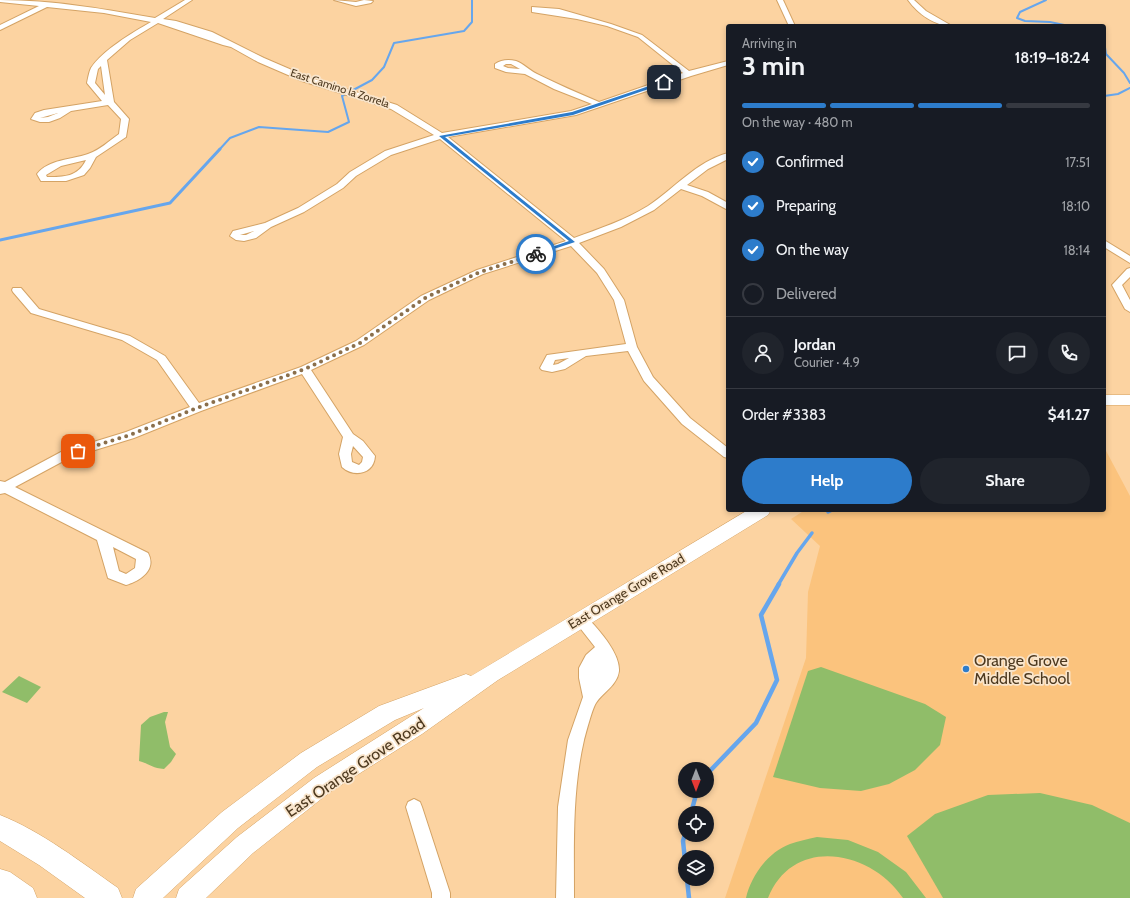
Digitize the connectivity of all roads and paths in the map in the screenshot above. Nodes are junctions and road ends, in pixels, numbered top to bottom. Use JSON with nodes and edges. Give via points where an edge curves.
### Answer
{"nodes":[{"id":1,"x":0,"y":0,"type":"edge"},
{"id":2,"x":189,"y":0,"type":"edge"},
{"id":3,"x":337,"y":0,"type":"edge"},
{"id":4,"x":367,"y":0,"type":"edge"},
{"id":5,"x":780,"y":0,"type":"edge"},
{"id":6,"x":911,"y":0,"type":"edge"},
{"id":7,"x":51,"y":2,"type":"edge"},
{"id":8,"x":577,"y":16,"type":"junction"},
{"id":9,"x":158,"y":21,"type":"junction"},
{"id":10,"x":791,"y":24,"type":"edge"},
{"id":11,"x":945,"y":24,"type":"edge"},
{"id":12,"x":0,"y":28,"type":"edge"},
{"id":13,"x":103,"y":59,"type":"junction"},
{"id":14,"x":726,"y":64,"type":"edge"},
{"id":15,"x":527,"y":72,"type":"dead end"},
{"id":16,"x":688,"y":74,"type":"junction"},
{"id":17,"x":110,"y":102,"type":"junction"},
{"id":18,"x":598,"y":104,"type":"junction"},
{"id":19,"x":69,"y":108,"type":"dead end"},
{"id":20,"x":441,"y":136,"type":"junction"},
{"id":21,"x":93,"y":155,"type":"junction"},
{"id":22,"x":726,"y":157,"type":"edge"},
{"id":23,"x":680,"y":186,"type":"junction"},
{"id":24,"x":726,"y":206,"type":"edge"},
{"id":25,"x":268,"y":225,"type":"dead end"},
{"id":26,"x":573,"y":242,"type":"junction"},
{"id":27,"x":1106,"y":244,"type":"edge"},
{"id":28,"x":1130,"y":260,"type":"edge"},
{"id":29,"x":1130,"y":270,"type":"edge"},
{"id":30,"x":17,"y":290,"type":"dead end"},
{"id":31,"x":1130,"y":309,"type":"edge"},
{"id":32,"x":632,"y":347,"type":"junction"},
{"id":33,"x":583,"y":353,"type":"dead end"},
{"id":34,"x":305,"y":369,"type":"junction"},
{"id":35,"x":1106,"y":400,"type":"edge"},
{"id":36,"x":1130,"y":400,"type":"edge"},
{"id":37,"x":197,"y":408,"type":"junction"},
{"id":38,"x":349,"y":437,"type":"dead end"},
{"id":39,"x":726,"y":452,"type":"edge"},
{"id":40,"x":1,"y":487,"type":"edge"},
{"id":41,"x":759,"y":512,"type":"edge"},
{"id":42,"x":103,"y":536,"type":"dead end"},
{"id":43,"x":580,"y":619,"type":"junction"},
{"id":44,"x":603,"y":649,"type":"junction"},
{"id":45,"x":491,"y":674,"type":"junction"},
{"id":46,"x":590,"y":700,"type":"junction"},
{"id":47,"x":414,"y":807,"type":"dead end"},
{"id":48,"x":0,"y":827,"type":"edge"},
{"id":49,"x":0,"y":882,"type":"edge"},
{"id":50,"x":23,"y":898,"type":"edge"},
{"id":51,"x":108,"y":898,"type":"edge"},
{"id":52,"x":145,"y":898,"type":"edge"},
{"id":53,"x":188,"y":898,"type":"edge"},
{"id":54,"x":441,"y":898,"type":"edge"},
{"id":55,"x":565,"y":898,"type":"edge"}],
"edges":[{"from":1,"to":7,"type":"street","name":"East Camino la Zorrela"},
{"from":2,"to":9,"type":"street"},
{"from":3,"to":4,"type":"street","via":[[356,4],[370,1]]},
{"from":5,"to":10,"type":"street"},
{"from":6,"to":11,"type":"street","via":[[927,16]]},
{"from":7,"to":9,"type":"street","name":"East Camino la Zorrela"},
{"from":7,"to":12,"type":"street"},
{"from":8,"to":8,"type":"street","via":[[547,14],[534,11],[534,8],[557,10]]},
{"from":8,"to":16,"type":"street","via":[[640,36]]},
{"from":9,"to":13,"type":"street","via":[[128,39]]},
{"from":9,"to":20,"type":"street","name":"East Camino la Zorrela","via":[[174,22],[210,33],[305,79],[394,107]]},
{"from":13,"to":17,"type":"street"},
{"from":13,"to":17,"type":"street","via":[[94,69],[91,83],[105,100]]},
{"from":14,"to":16,"type":"street"},
{"from":15,"to":18,"type":"street"},
{"from":16,"to":18,"type":"street"},
{"from":17,"to":19,"type":"street"},
{"from":17,"to":21,"type":"street","via":[[125,119],[123,135]]},
{"from":18,"to":20,"type":"street","via":[[573,114]]},
{"from":20,"to":25,"type":"street","via":[[388,153],[301,210]]},
{"from":20,"to":26,"type":"street","name":"East Camino la Zorrela"},
{"from":21,"to":21,"type":"street","via":[[59,164],[41,174],[44,180],[58,180],[77,174],[84,171]]},
{"from":22,"to":23,"type":"street","via":[[705,167]]},
{"from":23,"to":24,"type":"street","via":[[705,194]]},
{"from":23,"to":26,"type":"street","via":[[651,208],[618,225]]},
{"from":26,"to":32,"type":"street","name":"East Camino la Zorrela","via":[[601,272],[619,300]]},
{"from":26,"to":34,"type":"street","via":[[480,272],[425,298],[360,343]]},
{"from":27,"to":28,"type":"street"},
{"from":29,"to":31,"type":"street","via":[[1117,285]]},
{"from":30,"to":37,"type":"street","via":[[36,311],[126,338],[161,358]]},
{"from":32,"to":33,"type":"street"},
{"from":32,"to":39,"type":"street","name":"East Camino la Zorrela","via":[[653,385],[686,421]]},
{"from":34,"to":37,"type":"street"},
{"from":34,"to":38,"type":"street"},
{"from":35,"to":36,"type":"main road"},
{"from":37,"to":40,"type":"street","via":[[130,435],[65,455]]},
{"from":40,"to":42,"type":"street"},
{"from":41,"to":43,"type":"main road","name":"East Orange Grove Road"},
{"from":43,"to":44,"type":"street"},
{"from":43,"to":45,"type":"main road","name":"East Orange Grove Road"},
{"from":44,"to":46,"type":"street","via":[[589,661],[586,669]]},
{"from":44,"to":46,"type":"street","via":[[608,655],[611,672]]},
{"from":45,"to":52,"type":"main road","name":"East Orange Grove Road","via":[[387,713],[309,760],[230,820]]},
{"from":45,"to":53,"type":"main road","name":"East Orange Grove Road","via":[[304,798],[245,845]]},
{"from":46,"to":55,"type":"street","via":[[576,740],[566,808]]},
{"from":47,"to":54,"type":"street"},
{"from":48,"to":51,"type":"main road","via":[[49,856]]},
{"from":49,"to":50,"type":"main road"}]}
